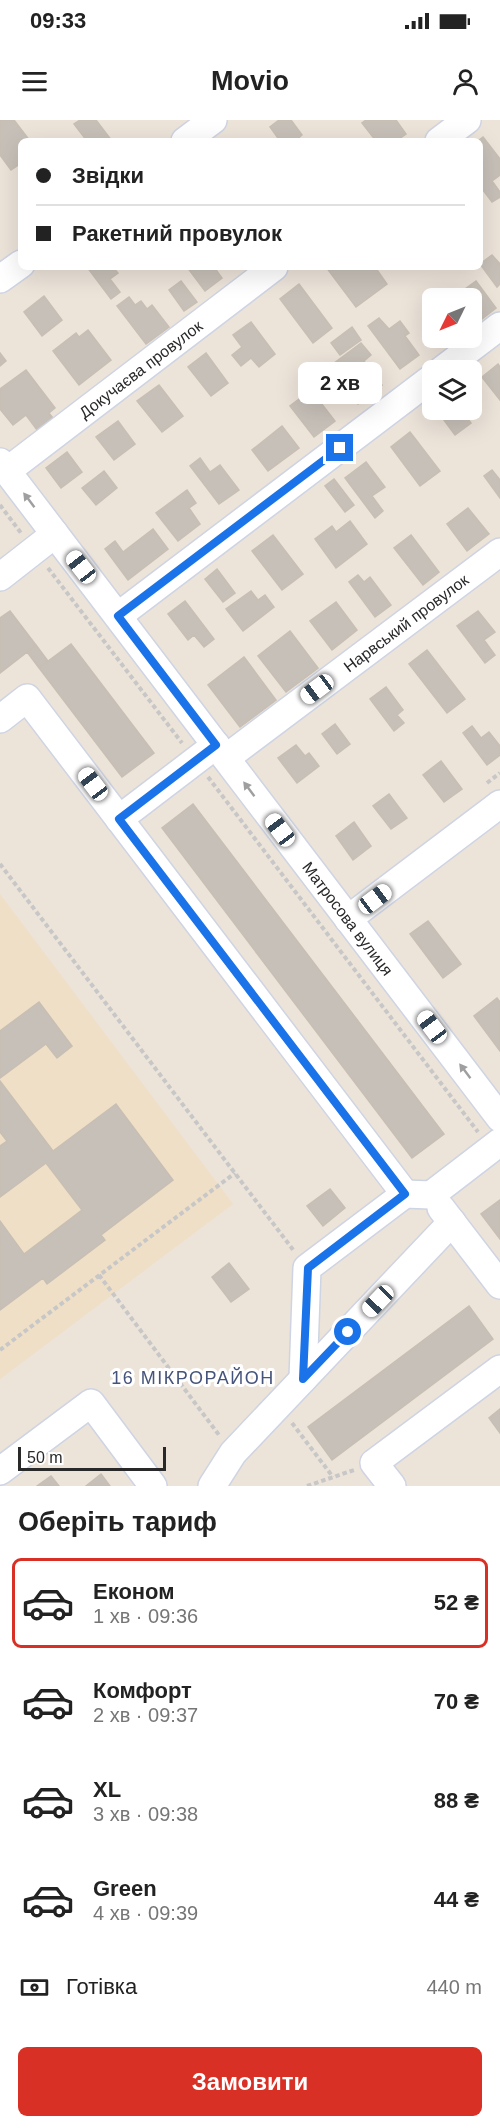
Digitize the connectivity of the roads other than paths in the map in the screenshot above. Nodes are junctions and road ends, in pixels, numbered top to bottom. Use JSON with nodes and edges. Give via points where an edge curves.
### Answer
{"nodes":[{"id":1,"x":213,"y":120,"type":"edge"},
{"id":2,"x":466,"y":120,"type":"edge"},
{"id":3,"x":189,"y":138,"type":"edge"},
{"id":4,"x":443,"y":138,"type":"edge"},
{"id":5,"x":18,"y":266,"type":"edge"},
{"id":6,"x":270,"y":270,"type":"edge"},
{"id":7,"x":0,"y":279,"type":"edge"},
{"id":8,"x":500,"y":326,"type":"edge"},
{"id":9,"x":455,"y":360,"type":"edge"},
{"id":10,"x":422,"y":386,"type":"edge"},
{"id":11,"x":3,"y":466,"type":"edge"},
{"id":12,"x":45,"y":542,"type":"junction"},
{"id":13,"x":500,"y":552,"type":"edge"},
{"id":14,"x":0,"y":577,"type":"edge"},
{"id":15,"x":118,"y":616,"type":"junction"},
{"id":16,"x":0,"y":719,"type":"edge"},
{"id":17,"x":213,"y":755,"type":"junction"},
{"id":18,"x":500,"y":804,"type":"edge"},
{"id":19,"x":119,"y":819,"type":"junction"},
{"id":20,"x":348,"y":919,"type":"junction"},
{"id":21,"x":500,"y":1118,"type":"edge"},
{"id":22,"x":496,"y":1146,"type":"edge"},
{"id":23,"x":405,"y":1194,"type":"junction"},
{"id":24,"x":431,"y":1195,"type":"junction"},
{"id":25,"x":452,"y":1222,"type":"junction"},
{"id":26,"x":500,"y":1285,"type":"edge"},
{"id":27,"x":500,"y":1369,"type":"edge"},
{"id":28,"x":303,"y":1379,"type":"junction"},
{"id":29,"x":0,"y":1471,"type":"edge"},
{"id":30,"x":153,"y":1486,"type":"edge"},
{"id":31,"x":212,"y":1486,"type":"edge"},
{"id":32,"x":392,"y":1486,"type":"edge"}],
"edges":[{"from":1,"to":3,"type":"street"},
{"from":2,"to":4,"type":"street"},
{"from":5,"to":7,"type":"street"},
{"from":6,"to":11,"type":"street","name":"Докучаєва провулок"},
{"from":8,"to":9,"type":"street"},
{"from":10,"to":15,"type":"street"},
{"from":12,"to":11,"type":"street","name":"Матросова вулиця","one_way":true},
{"from":12,"to":14,"type":"street"},
{"from":12,"to":15,"type":"street","name":"Матросова вулиця"},
{"from":13,"to":17,"type":"street","name":"Нарвський провулок"},
{"from":15,"to":17,"type":"street","name":"Матросова вулиця"},
{"from":16,"to":19,"type":"street","via":[[27,698]]},
{"from":17,"to":19,"type":"street","name":"Нарвський провулок"},
{"from":20,"to":17,"type":"street","name":"Матросова вулиця","one_way":true},
{"from":18,"to":20,"type":"street"},
{"from":19,"to":23,"type":"street"},
{"from":21,"to":20,"type":"street","name":"Матросова вулиця","one_way":true},
{"from":22,"to":24,"type":"street"},
{"from":23,"to":24,"type":"street"},
{"from":23,"to":28,"type":"street","via":[[308,1268]]},
{"from":24,"to":25,"type":"street"},
{"from":25,"to":26,"type":"street"},
{"from":25,"to":28,"type":"street"},
{"from":27,"to":32,"type":"street","via":[[374,1463]]},
{"from":28,"to":31,"type":"street","via":[[232,1453]]},
{"from":29,"to":30,"type":"street","via":[[92,1403]]}]}
